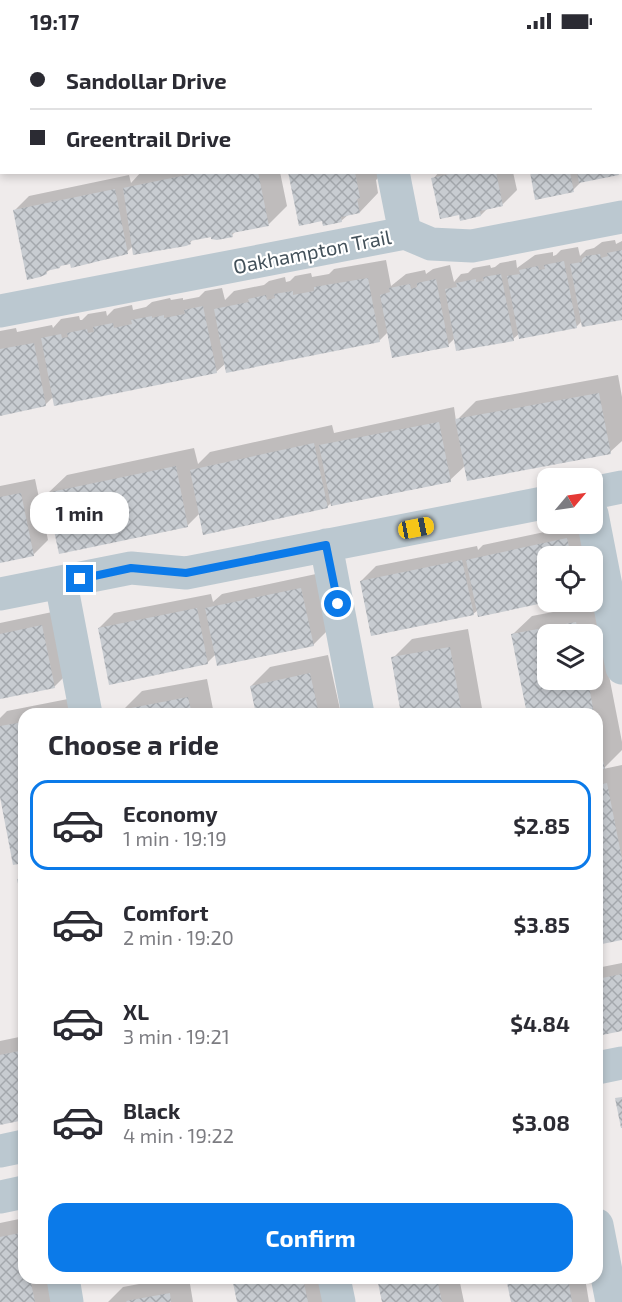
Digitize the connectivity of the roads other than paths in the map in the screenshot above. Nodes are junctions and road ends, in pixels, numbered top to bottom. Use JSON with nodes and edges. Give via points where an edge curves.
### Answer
{"nodes":[{"id":1,"x":393,"y":174,"type":"edge"},
{"id":2,"x":622,"y":217,"type":"edge"},
{"id":3,"x":405,"y":233,"type":"junction"},
{"id":4,"x":0,"y":311,"type":"edge"},
{"id":5,"x":622,"y":488,"type":"edge"},
{"id":6,"x":603,"y":491,"type":"edge"},
{"id":7,"x":537,"y":504,"type":"edge"},
{"id":8,"x":596,"y":534,"type":"edge"},
{"id":9,"x":326,"y":545,"type":"junction"},
{"id":10,"x":61,"y":583,"type":"junction"},
{"id":11,"x":0,"y":594,"type":"edge"},
{"id":12,"x":622,"y":668,"type":"edge"},
{"id":13,"x":85,"y":708,"type":"edge"},
{"id":14,"x":357,"y":708,"type":"edge"},
{"id":15,"x":622,"y":1063,"type":"edge"},
{"id":16,"x":603,"y":1067,"type":"edge"},
{"id":17,"x":18,"y":1147,"type":"edge"},
{"id":18,"x":0,"y":1151,"type":"edge"},
{"id":19,"x":18,"y":1193,"type":"edge"},
{"id":20,"x":0,"y":1197,"type":"edge"},
{"id":21,"x":603,"y":1256,"type":"edge"},
{"id":22,"x":64,"y":1284,"type":"edge"},
{"id":23,"x":335,"y":1284,"type":"edge"},
{"id":24,"x":67,"y":1302,"type":"edge"},
{"id":25,"x":339,"y":1302,"type":"edge"},
{"id":26,"x":612,"y":1302,"type":"edge"}],
"edges":[{"from":1,"to":3,"type":"street"},
{"from":2,"to":3,"type":"street","name":"Oakhampton Trail","via":[[472,246],[431,244]]},
{"from":3,"to":4,"type":"street","name":"Oakhampton Trail"},
{"from":5,"to":6,"type":"street"},
{"from":7,"to":9,"type":"street"},
{"from":8,"to":12,"type":"street"},
{"from":9,"to":10,"type":"street","via":[[186,573],[131,568]]},
{"from":9,"to":14,"type":"street"},
{"from":10,"to":11,"type":"street"},
{"from":10,"to":13,"type":"street"},
{"from":15,"to":16,"type":"street"},
{"from":17,"to":18,"type":"street"},
{"from":19,"to":20,"type":"street"},
{"from":21,"to":26,"type":"street"},
{"from":22,"to":24,"type":"street"},
{"from":23,"to":25,"type":"street"}]}
